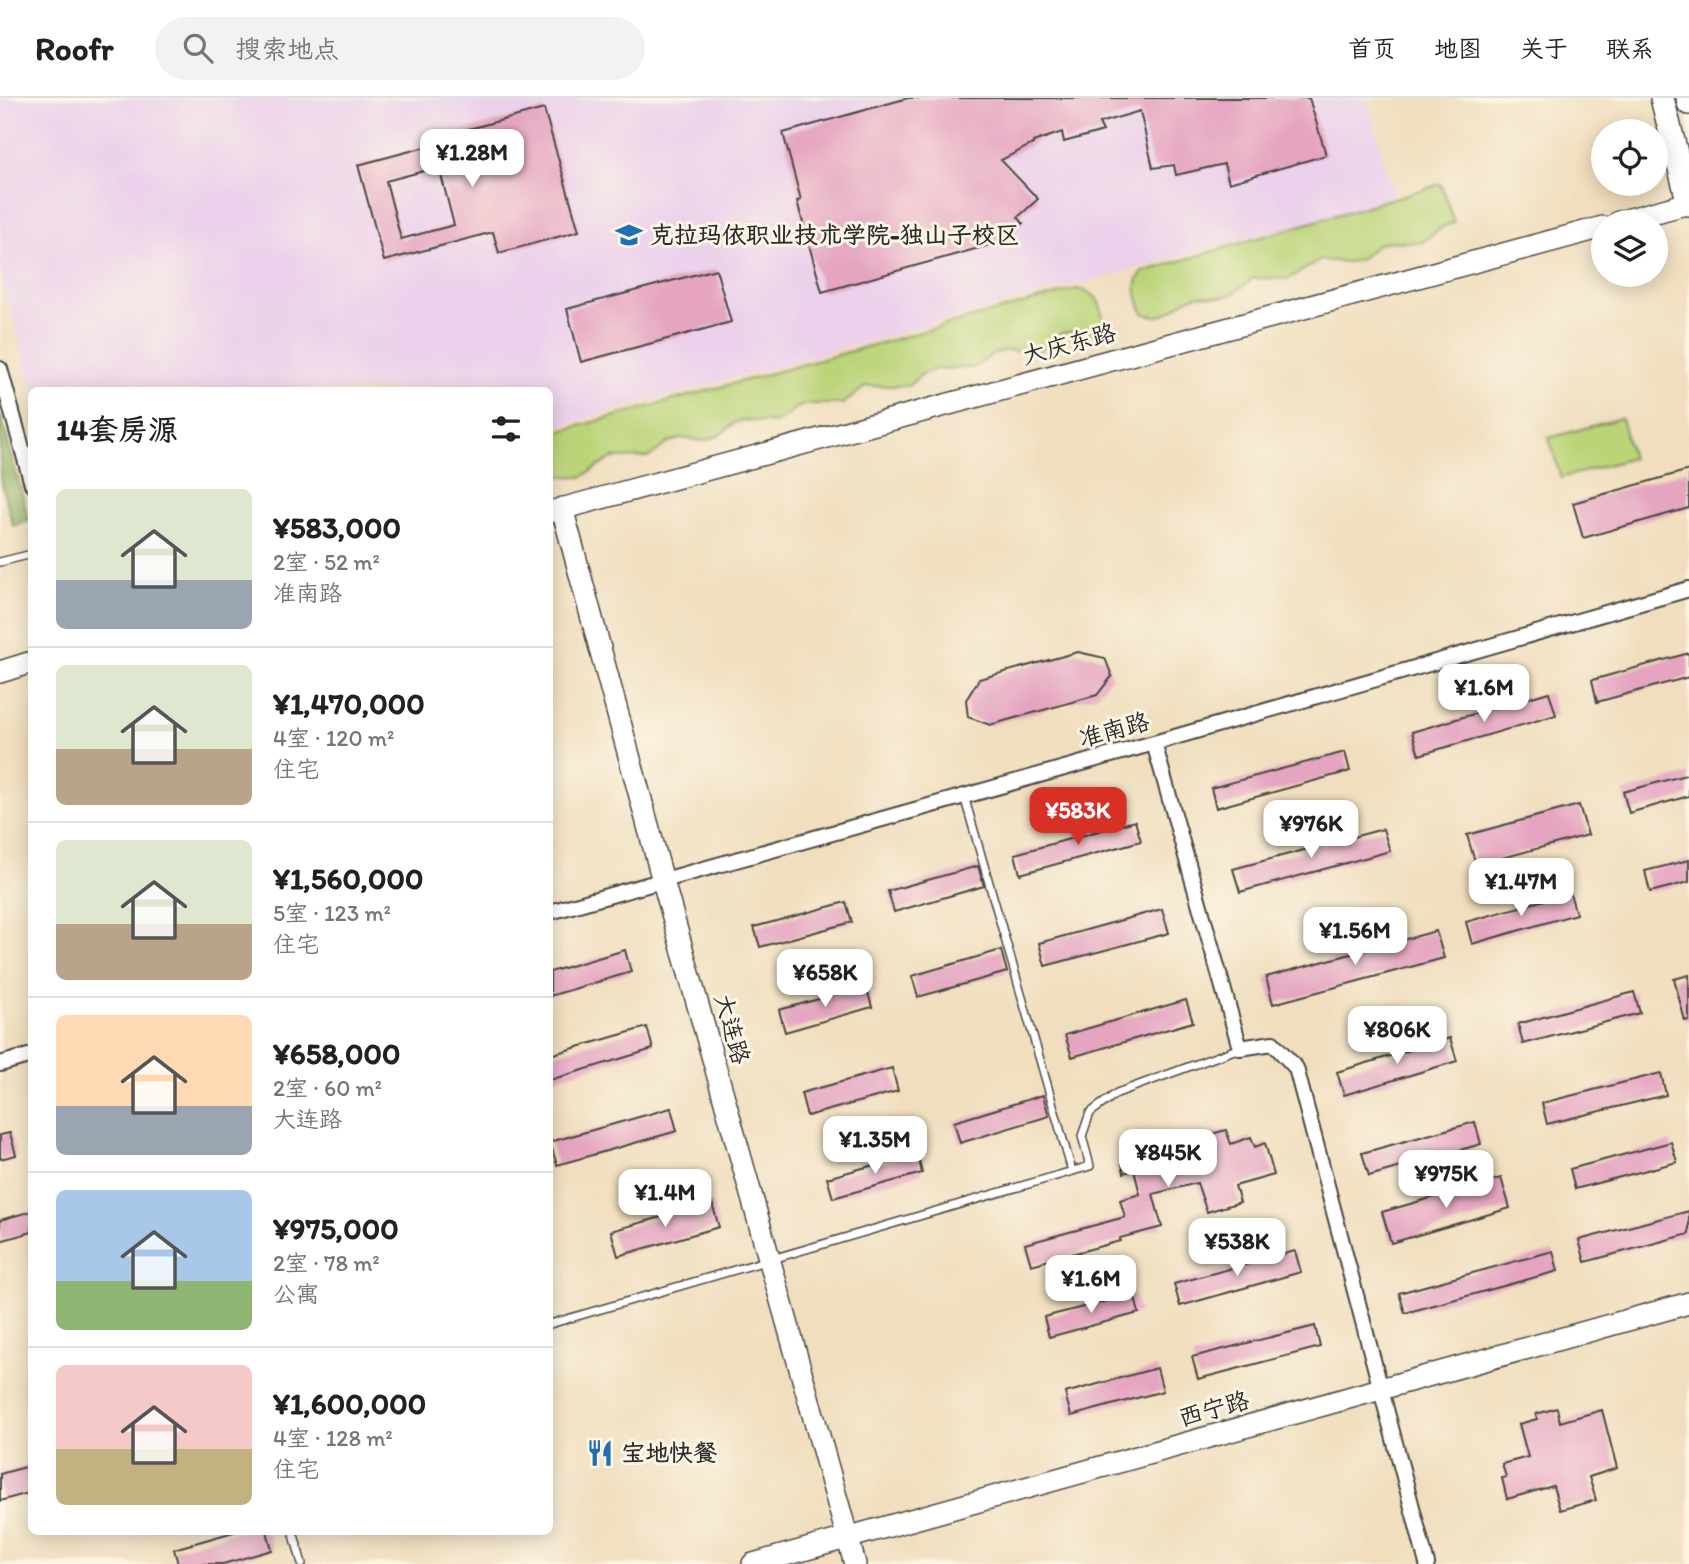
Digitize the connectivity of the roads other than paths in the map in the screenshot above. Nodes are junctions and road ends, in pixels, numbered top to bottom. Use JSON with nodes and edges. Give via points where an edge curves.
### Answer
{"nodes":[{"id":1,"x":1662,"y":98,"type":"edge"},
{"id":2,"x":1688,"y":98,"type":"edge"},
{"id":3,"x":1689,"y":103,"type":"edge"},
{"id":4,"x":1689,"y":204,"type":"edge"},
{"id":5,"x":1666,"y":210,"type":"edge"},
{"id":6,"x":1591,"y":230,"type":"edge"},
{"id":7,"x":0,"y":369,"type":"edge"},
{"id":8,"x":28,"y":470,"type":"edge"},
{"id":9,"x":556,"y":510,"type":"edge"},
{"id":10,"x":28,"y":555,"type":"edge"},
{"id":11,"x":0,"y":562,"type":"edge"},
{"id":12,"x":1689,"y":589,"type":"edge"},
{"id":13,"x":28,"y":663,"type":"edge"},
{"id":14,"x":0,"y":671,"type":"edge"},
{"id":15,"x":1154,"y":743,"type":"junction"},
{"id":16,"x":964,"y":795,"type":"junction"},
{"id":17,"x":663,"y":881,"type":"junction"},
{"id":18,"x":553,"y":911,"type":"edge"},
{"id":19,"x":1240,"y":1048,"type":"junction"},
{"id":20,"x":28,"y":1056,"type":"edge"},
{"id":21,"x":0,"y":1064,"type":"edge"},
{"id":22,"x":1072,"y":1171,"type":"junction"},
{"id":23,"x":770,"y":1261,"type":"junction"},
{"id":24,"x":1689,"y":1303,"type":"edge"},
{"id":25,"x":553,"y":1323,"type":"edge"},
{"id":26,"x":1381,"y":1390,"type":"junction"},
{"id":27,"x":294,"y":1535,"type":"edge"},
{"id":28,"x":848,"y":1539,"type":"junction"},
{"id":29,"x":302,"y":1564,"type":"edge"},
{"id":30,"x":753,"y":1564,"type":"edge"},
{"id":31,"x":855,"y":1564,"type":"edge"},
{"id":32,"x":1427,"y":1564,"type":"edge"}],
"edges":[{"from":1,"to":4,"type":"main road"},
{"from":2,"to":3,"type":"main road"},
{"from":4,"to":5,"type":"street"},
{"from":6,"to":9,"type":"street","name":"大庆东路"},
{"from":7,"to":8,"type":"street"},
{"from":9,"to":17,"type":"street","name":"大连路"},
{"from":10,"to":11,"type":"lane"},
{"from":12,"to":15,"type":"street","name":"准南路"},
{"from":13,"to":14,"type":"street"},
{"from":15,"to":16,"type":"street","name":"准南路"},
{"from":15,"to":19,"type":"street"},
{"from":16,"to":17,"type":"street","name":"准南路"},
{"from":16,"to":22,"type":"lane"},
{"from":17,"to":18,"type":"street","name":"准南路"},
{"from":17,"to":23,"type":"street","name":"大连路"},
{"from":19,"to":22,"type":"lane","via":[[1117,1093],[1090,1112],[1082,1136],[1090,1166]]},
{"from":19,"to":26,"type":"street","via":[[1273,1042],[1296,1068]]},
{"from":20,"to":21,"type":"street"},
{"from":22,"to":23,"type":"lane"},
{"from":23,"to":25,"type":"lane"},
{"from":23,"to":28,"type":"street","name":"大连路"},
{"from":24,"to":26,"type":"street","name":"西宁路"},
{"from":26,"to":28,"type":"street","name":"西宁路"},
{"from":26,"to":32,"type":"street"},
{"from":27,"to":29,"type":"lane"},
{"from":28,"to":30,"type":"street","name":"西宁路"},
{"from":28,"to":31,"type":"street","name":"大连路"}]}
